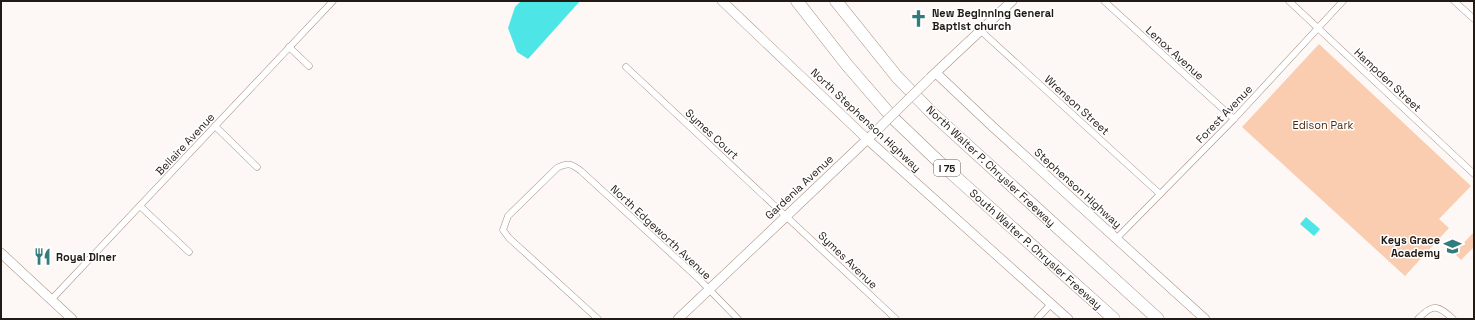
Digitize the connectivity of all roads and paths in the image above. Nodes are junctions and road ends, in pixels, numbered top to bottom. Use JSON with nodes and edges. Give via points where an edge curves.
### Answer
{"nodes":[{"id":1,"x":333,"y":1,"type":"edge"},
{"id":2,"x":722,"y":1,"type":"edge"},
{"id":3,"x":797,"y":1,"type":"edge"},
{"id":4,"x":836,"y":1,"type":"edge"},
{"id":5,"x":1012,"y":1,"type":"edge"},
{"id":6,"x":1104,"y":1,"type":"edge"},
{"id":7,"x":1289,"y":1,"type":"edge"},
{"id":8,"x":1343,"y":1,"type":"edge"},
{"id":9,"x":1454,"y":1,"type":"edge"},
{"id":10,"x":1474,"y":19,"type":"edge"},
{"id":11,"x":1318,"y":28,"type":"junction"},
{"id":12,"x":981,"y":31,"type":"junction"},
{"id":13,"x":289,"y":48,"type":"junction"},
{"id":14,"x":309,"y":66,"type":"dead end"},
{"id":15,"x":626,"y":67,"type":"dead end"},
{"id":16,"x":932,"y":76,"type":"junction"},
{"id":17,"x":1234,"y":119,"type":"junction"},
{"id":18,"x":215,"y":126,"type":"junction"},
{"id":19,"x":867,"y":139,"type":"junction"},
{"id":20,"x":257,"y":167,"type":"dead end"},
{"id":21,"x":1474,"y":174,"type":"edge"},
{"id":22,"x":1160,"y":194,"type":"junction"},
{"id":23,"x":140,"y":206,"type":"junction"},
{"id":24,"x":786,"y":216,"type":"junction"},
{"id":25,"x":1116,"y":239,"type":"junction"},
{"id":26,"x":189,"y":252,"type":"dead end"},
{"id":27,"x":1,"y":253,"type":"edge"},
{"id":28,"x":708,"y":290,"type":"junction"},
{"id":29,"x":51,"y":300,"type":"junction"},
{"id":30,"x":1051,"y":304,"type":"junction"},
{"id":31,"x":72,"y":319,"type":"edge"},
{"id":32,"x":598,"y":319,"type":"edge"},
{"id":33,"x":678,"y":319,"type":"edge"},
{"id":34,"x":738,"y":319,"type":"edge"},
{"id":35,"x":896,"y":319,"type":"edge"},
{"id":36,"x":1037,"y":319,"type":"edge"},
{"id":37,"x":1068,"y":319,"type":"edge"},
{"id":38,"x":1114,"y":319,"type":"edge"},
{"id":39,"x":1158,"y":319,"type":"edge"},
{"id":40,"x":1205,"y":319,"type":"edge"},
{"id":41,"x":1418,"y":319,"type":"edge"},
{"id":42,"x":1453,"y":319,"type":"edge"}],
"edges":[{"from":1,"to":13,"type":"street","name":"Bellaire Avenue"},
{"from":2,"to":19,"type":"main road","name":"North Stephenson Highway"},
{"from":3,"to":38,"type":"highway","name":"South Walter P. Chrysler Freeway","number":"I 75","via":[[846,66],[892,116],[939,162]]},
{"from":4,"to":39,"type":"highway","name":"North Walter P. Chrysler Freeway","number":"I 75","via":[[897,77],[933,114]]},
{"from":5,"to":12,"type":"main road","name":"Gardenia Avenue"},
{"from":6,"to":17,"type":"street","name":"Lenox Avenue"},
{"from":7,"to":11,"type":"street","name":"Hampden Street"},
{"from":8,"to":11,"type":"street","name":"Forest Avenue"},
{"from":9,"to":10,"type":"street"},
{"from":11,"to":17,"type":"street","name":"Forest Avenue"},
{"from":11,"to":21,"type":"street","name":"Hampden Street"},
{"from":12,"to":16,"type":"main road","name":"Gardenia Avenue"},
{"from":12,"to":22,"type":"street","name":"Wrenson Street"},
{"from":13,"to":14,"type":"street"},
{"from":13,"to":18,"type":"street","name":"Bellaire Avenue"},
{"from":15,"to":24,"type":"street","name":"Symes Court"},
{"from":16,"to":19,"type":"main road","name":"Gardenia Avenue","bridge":true},
{"from":16,"to":25,"type":"main road","name":"Stephenson Highway"},
{"from":17,"to":22,"type":"street","name":"Forest Avenue"},
{"from":18,"to":20,"type":"street"},
{"from":18,"to":23,"type":"street","name":"Bellaire Avenue"},
{"from":19,"to":24,"type":"main road","name":"Gardenia Avenue"},
{"from":19,"to":30,"type":"main road","name":"North Stephenson Highway"},
{"from":22,"to":25,"type":"street","name":"Forest Avenue"},
{"from":23,"to":26,"type":"street"},
{"from":23,"to":29,"type":"street","name":"Bellaire Avenue"},
{"from":24,"to":28,"type":"main road","name":"Gardenia Avenue"},
{"from":24,"to":35,"type":"street","name":"Symes Avenue"},
{"from":25,"to":40,"type":"main road","name":"Stephenson Highway"},
{"from":27,"to":29,"type":"main road"},
{"from":28,"to":32,"type":"street","name":"North Edgeworth Avenue","via":[[589,178],[568,163],[557,168],[508,216],[503,230]]},
{"from":28,"to":33,"type":"main road","name":"Gardenia Avenue"},
{"from":28,"to":34,"type":"street","name":"North Edgeworth Avenue"},
{"from":29,"to":31,"type":"main road"},
{"from":30,"to":36,"type":"street"},
{"from":30,"to":37,"type":"main road","name":"North Stephenson Highway"},
{"from":41,"to":42,"type":"street","via":[[1426,310],[1435,308],[1442,309]]}]}
